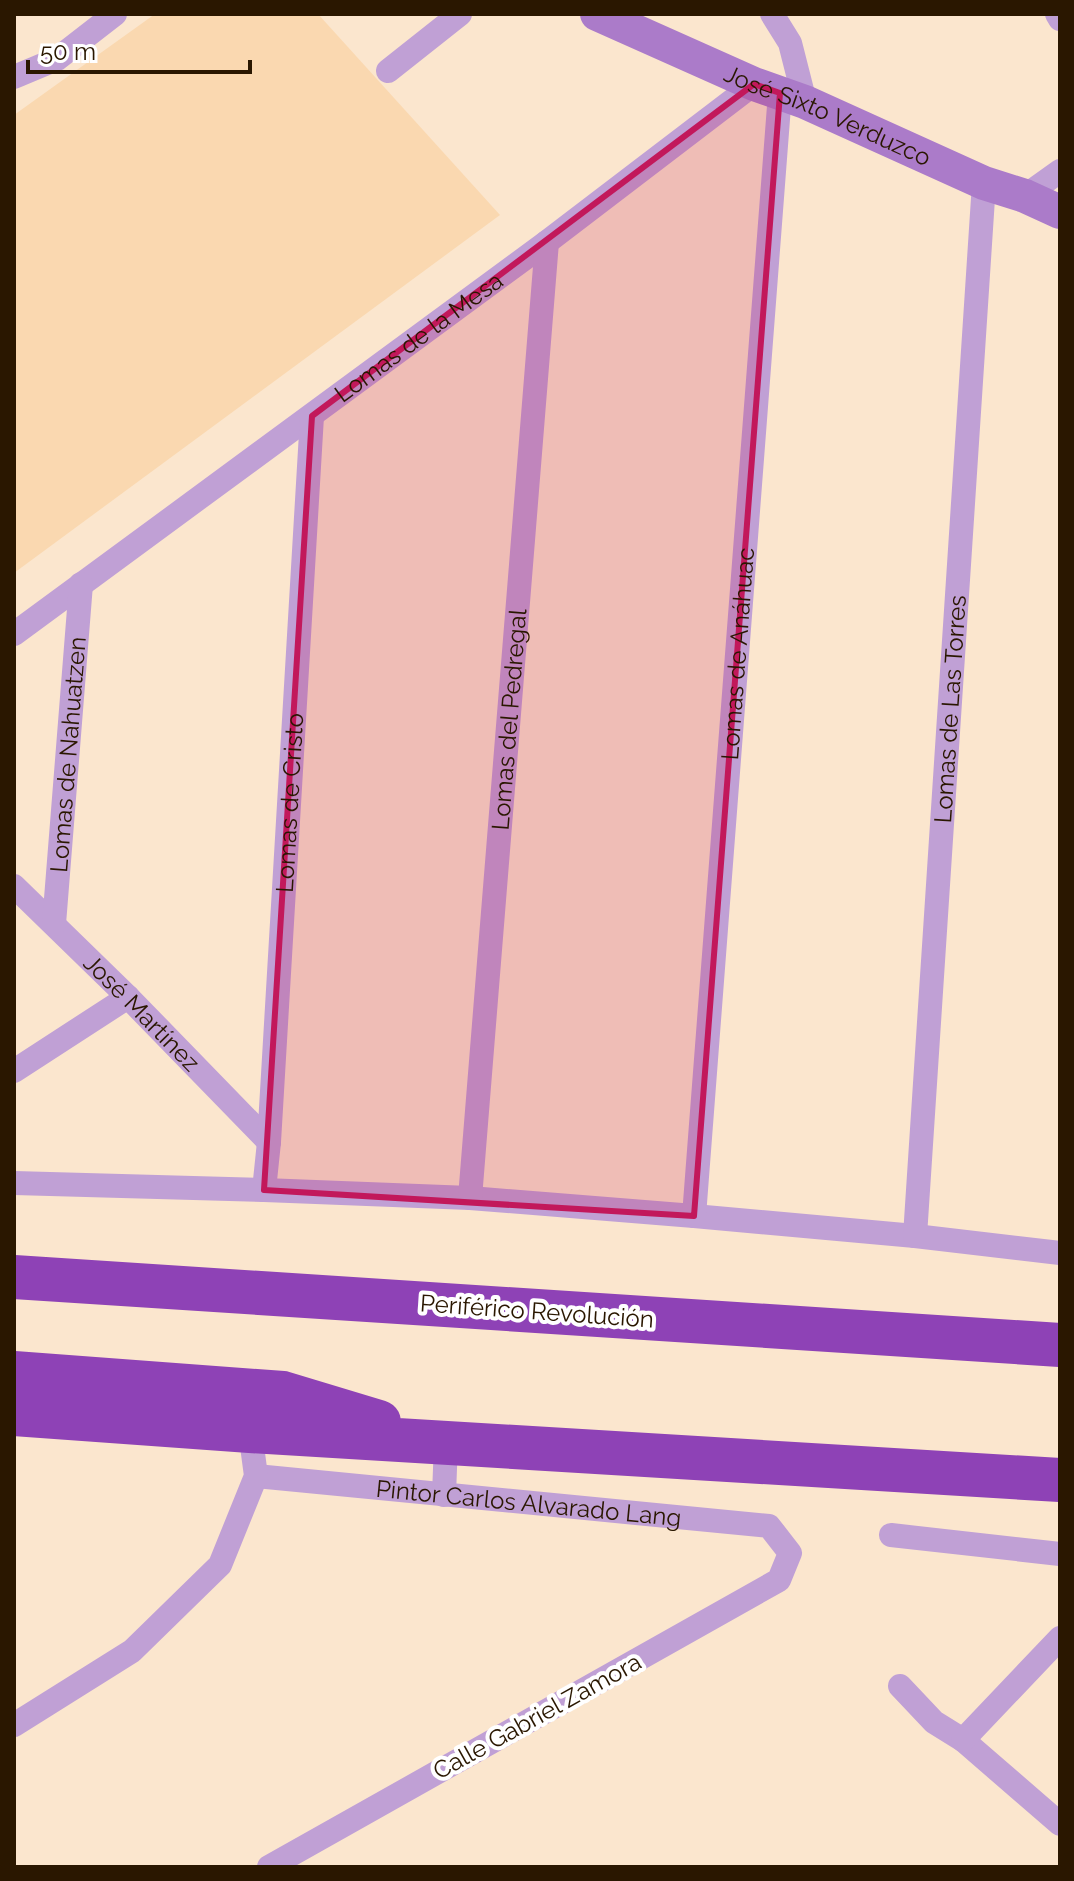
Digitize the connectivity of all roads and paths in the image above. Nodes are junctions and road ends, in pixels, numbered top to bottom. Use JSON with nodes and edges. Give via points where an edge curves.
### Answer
{"nodes":[{"id":1,"x":115,"y":14,"type":"edge"},
{"id":2,"x":460,"y":14,"type":"edge"},
{"id":3,"x":597,"y":14,"type":"edge"},
{"id":4,"x":772,"y":14,"type":"edge"},
{"id":5,"x":1057,"y":14,"type":"edge"},
{"id":6,"x":1060,"y":19,"type":"edge"},
{"id":7,"x":388,"y":71,"type":"dead end"},
{"id":8,"x":14,"y":77,"type":"edge"},
{"id":9,"x":780,"y":93,"type":"junction"},
{"id":10,"x":1060,"y":171,"type":"edge"},
{"id":11,"x":984,"y":183,"type":"junction"},
{"id":12,"x":1025,"y":196,"type":"junction"},
{"id":13,"x":1060,"y":212,"type":"edge"},
{"id":14,"x":547,"y":242,"type":"junction"},
{"id":15,"x":312,"y":416,"type":"junction"},
{"id":16,"x":81,"y":584,"type":"junction"},
{"id":17,"x":14,"y":634,"type":"edge"},
{"id":18,"x":14,"y":886,"type":"edge"},
{"id":19,"x":54,"y":924,"type":"junction"},
{"id":20,"x":128,"y":997,"type":"junction"},
{"id":21,"x":14,"y":1071,"type":"edge"},
{"id":22,"x":269,"y":1142,"type":"junction"},
{"id":23,"x":14,"y":1183,"type":"edge"},
{"id":24,"x":264,"y":1190,"type":"junction"},
{"id":25,"x":470,"y":1198,"type":"junction"},
{"id":26,"x":694,"y":1216,"type":"junction"},
{"id":27,"x":915,"y":1236,"type":"junction"},
{"id":28,"x":1060,"y":1253,"type":"edge"},
{"id":29,"x":14,"y":1277,"type":"edge"},
{"id":30,"x":441,"y":1305,"type":"junction"},
{"id":31,"x":14,"y":1307,"type":"edge"},
{"id":32,"x":1060,"y":1345,"type":"edge"},
{"id":33,"x":14,"y":1373,"type":"edge"},
{"id":34,"x":14,"y":1414,"type":"edge"},
{"id":35,"x":250,"y":1431,"type":"junction"},
{"id":36,"x":446,"y":1442,"type":"junction"},
{"id":37,"x":256,"y":1476,"type":"junction"},
{"id":38,"x":1060,"y":1480,"type":"edge"},
{"id":39,"x":444,"y":1495,"type":"junction"},
{"id":40,"x":891,"y":1535,"type":"dead end"},
{"id":41,"x":790,"y":1553,"type":"joint"},
{"id":42,"x":1060,"y":1554,"type":"edge"},
{"id":43,"x":1060,"y":1638,"type":"edge"},
{"id":44,"x":900,"y":1686,"type":"dead end"},
{"id":45,"x":14,"y":1725,"type":"edge"},
{"id":46,"x":963,"y":1740,"type":"junction"},
{"id":47,"x":1060,"y":1824,"type":"edge"},
{"id":48,"x":269,"y":1867,"type":"edge"}],
"edges":[{"from":1,"to":8,"type":"street","via":[[57,59]]},
{"from":2,"to":7,"type":"street"},
{"from":3,"to":9,"type":"street","name":"José Sixto Verduzco"},
{"from":4,"to":9,"type":"street","name":"Lomas de Anáhuac","via":[[790,43]]},
{"from":5,"to":6,"type":"street"},
{"from":9,"to":11,"type":"street","name":"José Sixto Verduzco"},
{"from":9,"to":14,"type":"street","name":"Lomas de la Mesa"},
{"from":9,"to":26,"type":"street","name":"Lomas de Anáhuac"},
{"from":10,"to":12,"type":"street"},
{"from":11,"to":12,"type":"street","name":"José Sixto Verduzco"},
{"from":11,"to":27,"type":"street","name":"Lomas de Las Torres"},
{"from":12,"to":13,"type":"street","name":"José Sixto Verduzco"},
{"from":14,"to":15,"type":"street","name":"Lomas de la Mesa"},
{"from":14,"to":25,"type":"street","name":"Lomas del Pedregal"},
{"from":15,"to":16,"type":"street","name":"Lomas de la Mesa"},
{"from":15,"to":22,"type":"street","name":"Lomas de Cristo"},
{"from":16,"to":17,"type":"street","name":"Lomas de la Mesa"},
{"from":16,"to":19,"type":"street","name":"Lomas de Nahuatzen"},
{"from":18,"to":19,"type":"street","name":"José Martínez"},
{"from":19,"to":20,"type":"street","name":"José Martínez"},
{"from":20,"to":21,"type":"street"},
{"from":20,"to":22,"type":"street","name":"José Martínez"},
{"from":22,"to":24,"type":"street","name":"Lomas de Cristo"},
{"from":23,"to":24,"type":"street"},
{"from":24,"to":25,"type":"street"},
{"from":25,"to":26,"type":"street"},
{"from":26,"to":27,"type":"street"},
{"from":27,"to":28,"type":"street"},
{"from":29,"to":30,"type":"highway","name":"Periférico Revolución"},
{"from":30,"to":31,"type":"highway","via":[[295,1323]]},
{"from":30,"to":32,"type":"highway","name":"Periférico Revolución"},
{"from":33,"to":36,"type":"highway","via":[[283,1393]]},
{"from":34,"to":35,"type":"highway"},
{"from":35,"to":36,"type":"highway"},
{"from":35,"to":37,"type":"street"},
{"from":36,"to":38,"type":"highway"},
{"from":36,"to":39,"type":"street"},
{"from":37,"to":39,"type":"street","name":"Pintor Carlos Alvarado Lang"},
{"from":37,"to":45,"type":"street","via":[[220,1565],[132,1651]]},
{"from":39,"to":41,"type":"street","name":"Pintor Carlos Alvarado Lang","via":[[769,1526]]},
{"from":40,"to":42,"type":"street"},
{"from":41,"to":48,"type":"street","name":"Calle Gabriel Zamora","via":[[779,1580]]},
{"from":43,"to":46,"type":"street"},
{"from":44,"to":46,"type":"street","via":[[934,1722]]},
{"from":46,"to":47,"type":"street"}]}
